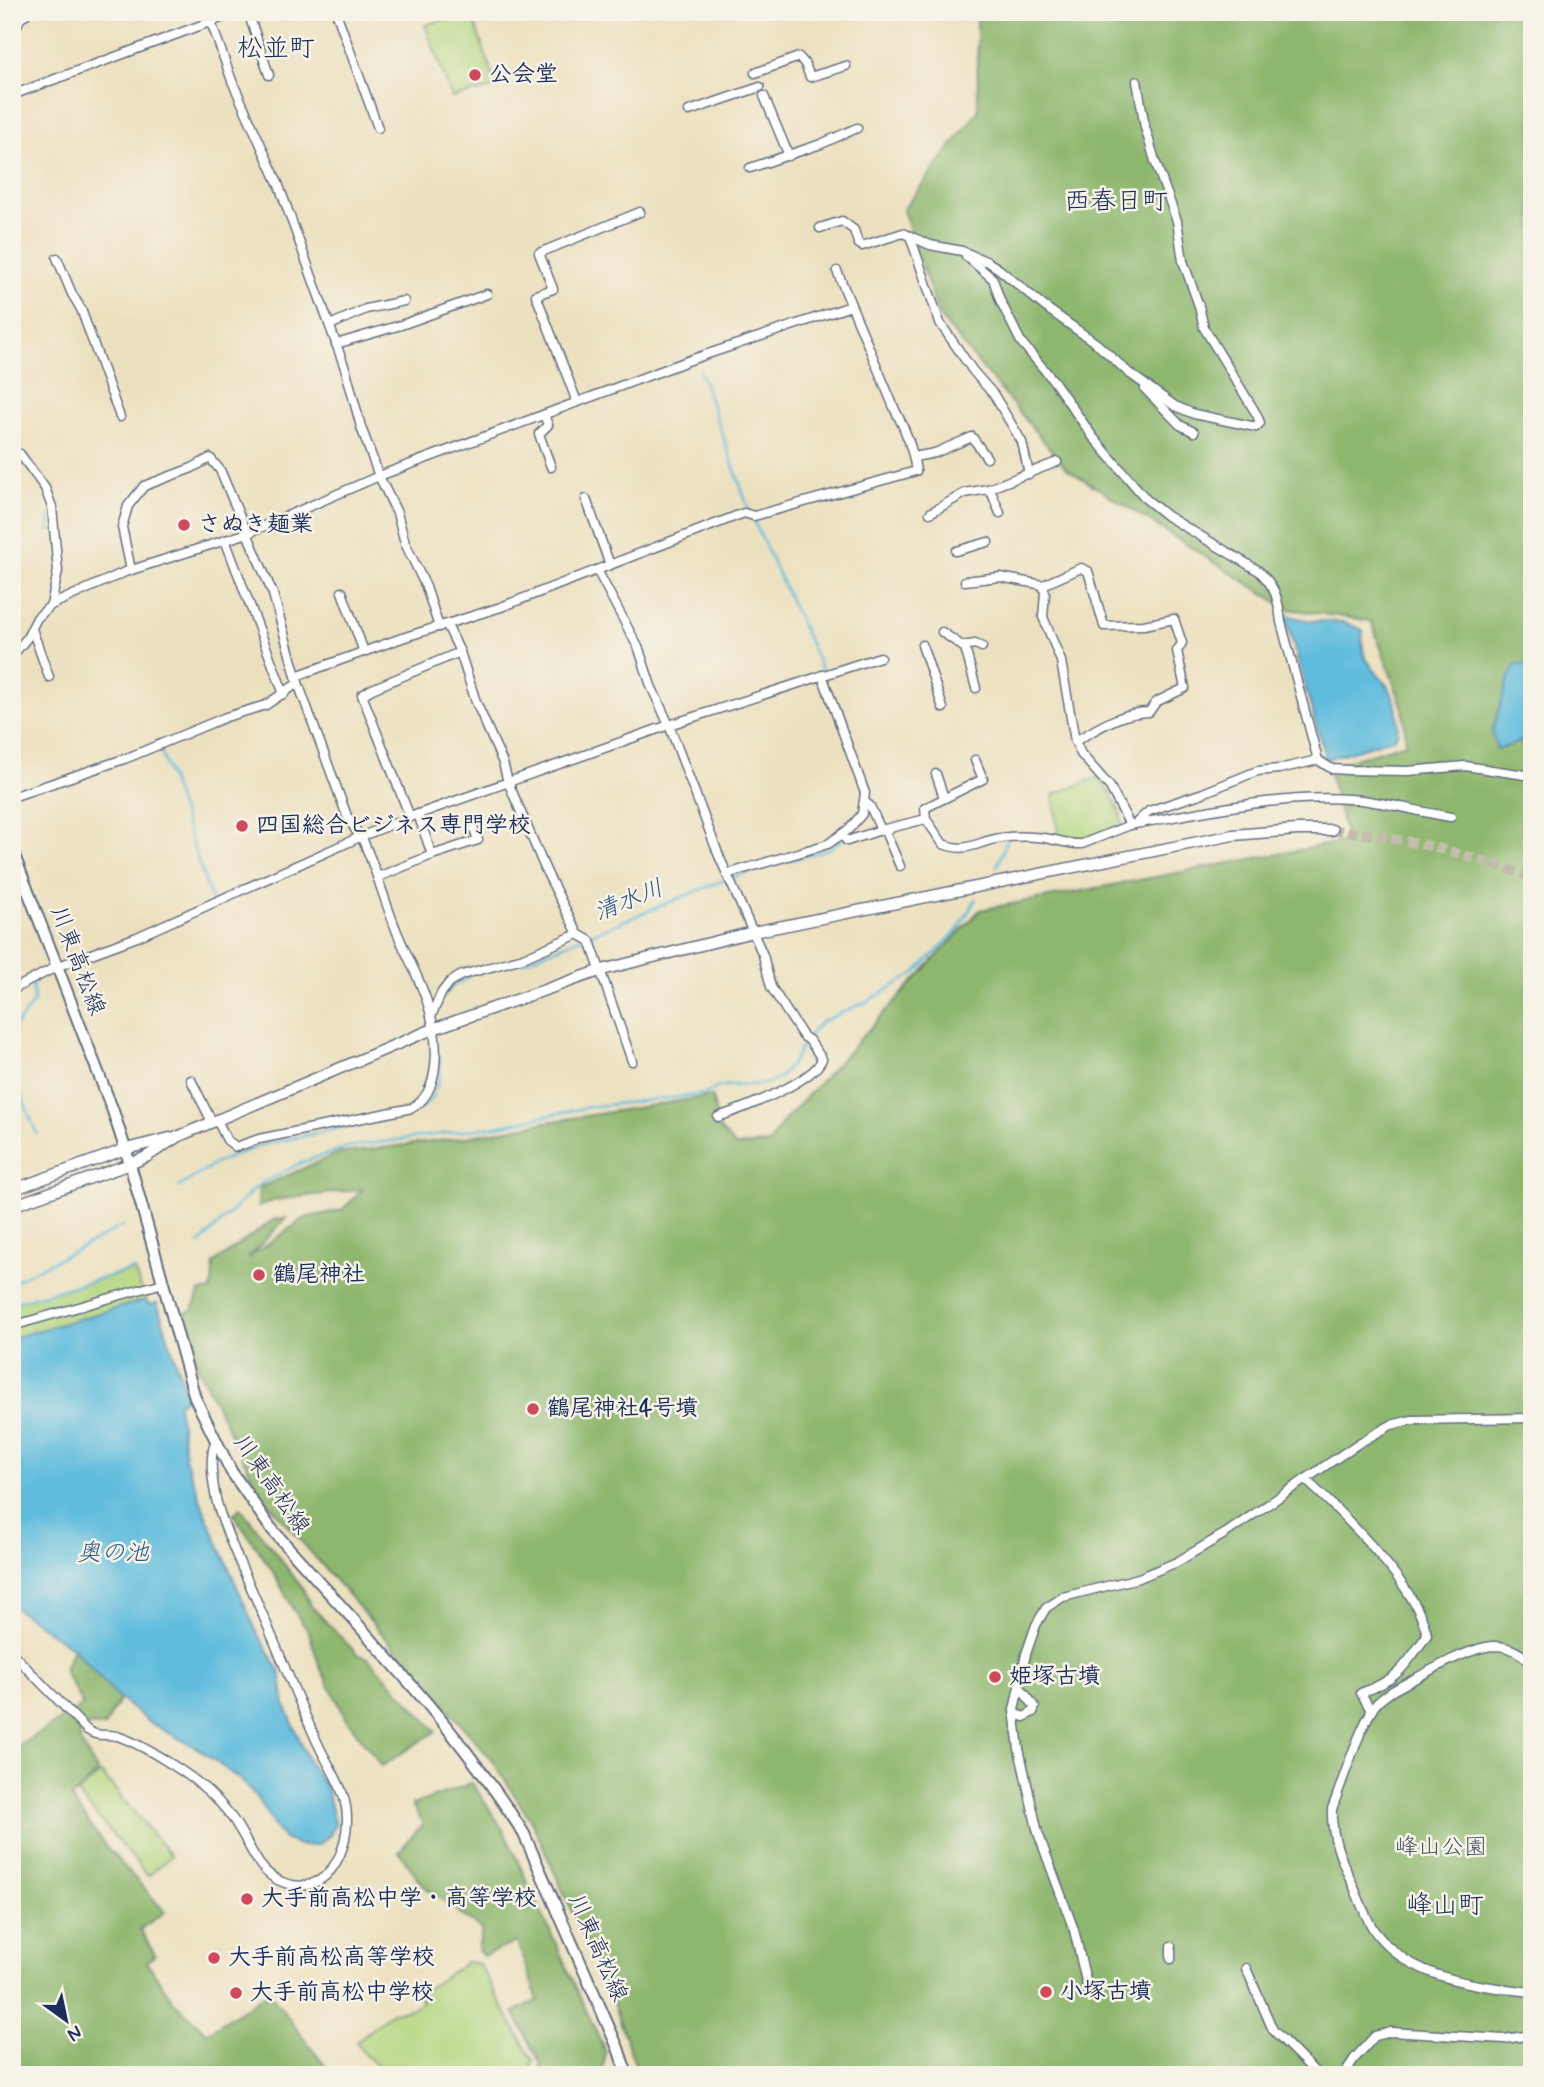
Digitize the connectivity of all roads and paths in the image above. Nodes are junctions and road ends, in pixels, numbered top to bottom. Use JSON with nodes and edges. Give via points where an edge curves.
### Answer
{"nodes":[{"id":1,"x":28,"y":12,"type":"edge"},
{"id":2,"x":237,"y":12,"type":"edge"},
{"id":3,"x":248,"y":12,"type":"edge"},
{"id":4,"x":336,"y":12,"type":"edge"},
{"id":5,"x":211,"y":22,"type":"junction"},
{"id":6,"x":12,"y":36,"type":"edge"},
{"id":7,"x":846,"y":66,"type":"dead end"},
{"id":8,"x":755,"y":73,"type":"dead end"},
{"id":9,"x":270,"y":75,"type":"dead end"},
{"id":10,"x":1137,"y":81,"type":"dead end"},
{"id":11,"x":12,"y":94,"type":"edge"},
{"id":12,"x":689,"y":111,"type":"dead end"},
{"id":13,"x":378,"y":128,"type":"dead end"},
{"id":14,"x":857,"y":128,"type":"dead end"},
{"id":15,"x":789,"y":156,"type":"junction"},
{"id":16,"x":750,"y":169,"type":"dead end"},
{"id":17,"x":640,"y":212,"type":"dead end"},
{"id":18,"x":820,"y":228,"type":"dead end"},
{"id":19,"x":910,"y":236,"type":"junction"},
{"id":20,"x":962,"y":251,"type":"junction"},
{"id":21,"x":57,"y":258,"type":"dead end"},
{"id":22,"x":837,"y":271,"type":"dead end"},
{"id":23,"x":487,"y":294,"type":"dead end"},
{"id":24,"x":404,"y":302,"type":"dead end"},
{"id":25,"x":851,"y":306,"type":"junction"},
{"id":26,"x":330,"y":325,"type":"junction"},
{"id":27,"x":336,"y":344,"type":"junction"},
{"id":28,"x":1131,"y":374,"type":"junction"},
{"id":29,"x":578,"y":402,"type":"junction"},
{"id":30,"x":544,"y":415,"type":"junction"},
{"id":31,"x":120,"y":417,"type":"dead end"},
{"id":32,"x":1194,"y":432,"type":"dead end"},
{"id":33,"x":20,"y":454,"type":"dead end"},
{"id":34,"x":914,"y":457,"type":"junction"},
{"id":35,"x":987,"y":458,"type":"dead end"},
{"id":36,"x":1057,"y":462,"type":"dead end"},
{"id":37,"x":551,"y":467,"type":"dead end"},
{"id":38,"x":1029,"y":474,"type":"junction"},
{"id":39,"x":379,"y":476,"type":"junction"},
{"id":40,"x":988,"y":489,"type":"junction"},
{"id":41,"x":586,"y":499,"type":"dead end"},
{"id":42,"x":930,"y":513,"type":"dead end"},
{"id":43,"x":1000,"y":513,"type":"dead end"},
{"id":44,"x":248,"y":533,"type":"junction"},
{"id":45,"x":225,"y":540,"type":"junction"},
{"id":46,"x":988,"y":542,"type":"dead end"},
{"id":47,"x":956,"y":551,"type":"dead end"},
{"id":48,"x":610,"y":565,"type":"junction"},
{"id":49,"x":131,"y":570,"type":"junction"},
{"id":50,"x":597,"y":570,"type":"junction"},
{"id":51,"x":965,"y":581,"type":"dead end"},
{"id":52,"x":1043,"y":585,"type":"junction"},
{"id":53,"x":342,"y":592,"type":"dead end"},
{"id":54,"x":51,"y":605,"type":"junction"},
{"id":55,"x":443,"y":626,"type":"junction"},
{"id":56,"x":32,"y":629,"type":"junction"},
{"id":57,"x":942,"y":632,"type":"dead end"},
{"id":58,"x":922,"y":645,"type":"dead end"},
{"id":59,"x":962,"y":646,"type":"junction"},
{"id":60,"x":982,"y":647,"type":"dead end"},
{"id":61,"x":364,"y":652,"type":"junction"},
{"id":62,"x":460,"y":652,"type":"junction"},
{"id":63,"x":13,"y":653,"type":"edge"},
{"id":64,"x":880,"y":657,"type":"dead end"},
{"id":65,"x":822,"y":675,"type":"junction"},
{"id":66,"x":49,"y":677,"type":"dead end"},
{"id":67,"x":297,"y":680,"type":"junction"},
{"id":68,"x":976,"y":688,"type":"dead end"},
{"id":69,"x":284,"y":694,"type":"junction"},
{"id":70,"x":943,"y":708,"type":"dead end"},
{"id":71,"x":669,"y":725,"type":"junction"},
{"id":72,"x":1075,"y":741,"type":"junction"},
{"id":73,"x":1318,"y":760,"type":"junction"},
{"id":74,"x":975,"y":761,"type":"dead end"},
{"id":75,"x":936,"y":774,"type":"dead end"},
{"id":76,"x":1532,"y":776,"type":"edge"},
{"id":77,"x":508,"y":782,"type":"junction"},
{"id":78,"x":12,"y":797,"type":"edge"},
{"id":79,"x":944,"y":798,"type":"junction"},
{"id":80,"x":868,"y":804,"type":"junction"},
{"id":81,"x":414,"y":816,"type":"junction"},
{"id":82,"x":1451,"y":817,"type":"dead end"},
{"id":83,"x":926,"y":820,"type":"junction"},
{"id":84,"x":1132,"y":825,"type":"junction"},
{"id":85,"x":474,"y":828,"type":"dead end"},
{"id":86,"x":882,"y":829,"type":"junction"},
{"id":87,"x":1332,"y":830,"type":"tunnel mouth"},
{"id":88,"x":361,"y":837,"type":"junction"},
{"id":89,"x":845,"y":838,"type":"junction"},
{"id":90,"x":12,"y":850,"type":"edge"},
{"id":91,"x":432,"y":855,"type":"junction"},
{"id":92,"x":900,"y":866,"type":"dead end"},
{"id":93,"x":727,"y":874,"type":"junction"},
{"id":94,"x":377,"y":877,"type":"junction"},
{"id":95,"x":753,"y":932,"type":"junction"},
{"id":96,"x":579,"y":935,"type":"junction"},
{"id":97,"x":56,"y":967,"type":"junction"},
{"id":98,"x":601,"y":970,"type":"junction"},
{"id":99,"x":12,"y":990,"type":"edge"},
{"id":100,"x":431,"y":1016,"type":"junction"},
{"id":101,"x":433,"y":1029,"type":"junction"},
{"id":102,"x":632,"y":1061,"type":"dead end"},
{"id":103,"x":191,"y":1080,"type":"dead end"},
{"id":104,"x":718,"y":1117,"type":"dead end"},
{"id":105,"x":214,"y":1121,"type":"junction"},
{"id":106,"x":177,"y":1137,"type":"junction"},
{"id":107,"x":126,"y":1149,"type":"junction"},
{"id":108,"x":130,"y":1164,"type":"junction"},
{"id":109,"x":12,"y":1190,"type":"edge"},
{"id":110,"x":12,"y":1206,"type":"edge"},
{"id":111,"x":163,"y":1283,"type":"junction"},
{"id":112,"x":12,"y":1326,"type":"edge"},
{"id":113,"x":1532,"y":1418,"type":"edge"},
{"id":114,"x":215,"y":1443,"type":"junction"},
{"id":115,"x":1305,"y":1479,"type":"junction"},
{"id":116,"x":12,"y":1653,"type":"edge"},
{"id":117,"x":1532,"y":1665,"type":"edge"},
{"id":118,"x":1019,"y":1686,"type":"junction"},
{"id":119,"x":1014,"y":1710,"type":"junction"},
{"id":120,"x":1372,"y":1712,"type":"junction"},
{"id":121,"x":1171,"y":1946,"type":"dead end"},
{"id":122,"x":1171,"y":1959,"type":"dead end"},
{"id":123,"x":1246,"y":1968,"type":"dead end"},
{"id":124,"x":1087,"y":1985,"type":"dead end"},
{"id":125,"x":1532,"y":1992,"type":"edge"},
{"id":126,"x":1532,"y":2035,"type":"edge"},
{"id":127,"x":627,"y":2075,"type":"edge"},
{"id":128,"x":1318,"y":2075,"type":"edge"},
{"id":129,"x":1344,"y":2075,"type":"edge"}],
"edges":[{"from":1,"to":6,"type":"street"},
{"from":2,"to":5,"type":"street"},
{"from":3,"to":9,"type":"street"},
{"from":4,"to":13,"type":"street"},
{"from":5,"to":11,"type":"street"},
{"from":5,"to":26,"type":"street","via":[[278,183]]},
{"from":7,"to":8,"type":"street","via":[[810,77],[799,57]]},
{"from":10,"to":28,"type":"street","via":[[1145,127],[1177,221],[1183,261],[1203,328],[1260,423],[1256,427],[1194,414]]},
{"from":12,"to":15,"type":"street","via":[[709,99],[762,92]]},
{"from":14,"to":15,"type":"street"},
{"from":15,"to":16,"type":"street"},
{"from":17,"to":29,"type":"street","via":[[539,253],[553,289],[536,295]]},
{"from":18,"to":19,"type":"street","via":[[842,221],[854,230],[862,246],[903,233]]},
{"from":19,"to":20,"type":"street"},
{"from":19,"to":38,"type":"street","via":[[940,323],[994,395],[1022,442]]},
{"from":20,"to":28,"type":"street","via":[[999,269]]},
{"from":20,"to":73,"type":"street","via":[[993,279],[1021,341],[1146,499],[1271,583]]},
{"from":21,"to":31,"type":"street","via":[[82,309]]},
{"from":22,"to":25,"type":"street"},
{"from":23,"to":27,"type":"street"},
{"from":24,"to":26,"type":"street","via":[[366,309]]},
{"from":25,"to":29,"type":"street"},
{"from":25,"to":34,"type":"street"},
{"from":26,"to":27,"type":"street"},
{"from":27,"to":39,"type":"street"},
{"from":28,"to":32,"type":"street","via":[[1180,425]]},
{"from":29,"to":30,"type":"street"},
{"from":30,"to":37,"type":"street","via":[[548,425],[539,434]]},
{"from":30,"to":39,"type":"street"},
{"from":33,"to":54,"type":"street","via":[[45,488],[52,507],[58,571]]},
{"from":34,"to":35,"type":"street","via":[[972,437]]},
{"from":34,"to":48,"type":"street","via":[[916,471],[754,516],[744,513]]},
{"from":36,"to":38,"type":"street"},
{"from":38,"to":40,"type":"street"},
{"from":39,"to":44,"type":"street"},
{"from":39,"to":55,"type":"street"},
{"from":40,"to":42,"type":"street","via":[[965,493]]},
{"from":40,"to":43,"type":"street"},
{"from":41,"to":48,"type":"street"},
{"from":44,"to":45,"type":"street"},
{"from":44,"to":49,"type":"street","via":[[210,458],[144,486],[128,506],[122,527]]},
{"from":44,"to":67,"type":"street","via":[[273,594]]},
{"from":45,"to":49,"type":"street"},
{"from":45,"to":69,"type":"street"},
{"from":46,"to":47,"type":"street"},
{"from":48,"to":50,"type":"street"},
{"from":49,"to":54,"type":"street"},
{"from":50,"to":55,"type":"street"},
{"from":50,"to":71,"type":"street","via":[[639,649]]},
{"from":51,"to":52,"type":"street","via":[[1000,577]]},
{"from":52,"to":72,"type":"street","via":[[1043,617],[1061,660]]},
{"from":52,"to":72,"type":"street","via":[[1081,568],[1087,572],[1104,626],[1174,620],[1182,643],[1177,651],[1185,688],[1156,702],[1149,712],[1133,712]]},
{"from":53,"to":61,"type":"street"},
{"from":54,"to":56,"type":"street"},
{"from":55,"to":61,"type":"street"},
{"from":55,"to":62,"type":"street"},
{"from":56,"to":63,"type":"street"},
{"from":56,"to":66,"type":"street"},
{"from":57,"to":59,"type":"street"},
{"from":58,"to":70,"type":"street"},
{"from":59,"to":60,"type":"street"},
{"from":59,"to":68,"type":"street"},
{"from":61,"to":67,"type":"street"},
{"from":62,"to":77,"type":"street"},
{"from":62,"to":81,"type":"street","via":[[362,695]]},
{"from":64,"to":65,"type":"street"},
{"from":65,"to":71,"type":"street"},
{"from":65,"to":80,"type":"street"},
{"from":67,"to":69,"type":"street"},
{"from":67,"to":88,"type":"street","via":[[347,816]]},
{"from":69,"to":78,"type":"street","via":[[127,758]]},
{"from":71,"to":77,"type":"street"},
{"from":71,"to":93,"type":"street"},
{"from":72,"to":84,"type":"street"},
{"from":73,"to":76,"type":"street","via":[[1332,769],[1408,771],[1465,766]]},
{"from":73,"to":84,"type":"street","via":[[1257,771],[1149,811]]},
{"from":74,"to":79,"type":"street","via":[[983,779]]},
{"from":75,"to":79,"type":"street"},
{"from":77,"to":81,"type":"street"},
{"from":77,"to":96,"type":"street"},
{"from":79,"to":83,"type":"street","via":[[925,808]]},
{"from":80,"to":86,"type":"street"},
{"from":80,"to":89,"type":"street"},
{"from":81,"to":88,"type":"street"},
{"from":81,"to":91,"type":"street"},
{"from":82,"to":84,"type":"street","via":[[1349,799],[1295,799]]},
{"from":83,"to":84,"type":"street","via":[[943,844],[969,848],[1000,838],[1047,838],[1075,845]]},
{"from":83,"to":86,"type":"street"},
{"from":85,"to":91,"type":"street","via":[[478,840]]},
{"from":86,"to":89,"type":"street"},
{"from":86,"to":92,"type":"street"},
{"from":87,"to":95,"type":"street","via":[[1233,835]]},
{"from":88,"to":94,"type":"street"},
{"from":88,"to":97,"type":"street","via":[[137,937]]},
{"from":89,"to":93,"type":"street"},
{"from":90,"to":97,"type":"main road","name":"川東高松線"},
{"from":91,"to":94,"type":"street"},
{"from":93,"to":95,"type":"street"},
{"from":94,"to":100,"type":"street"},
{"from":95,"to":98,"type":"street"},
{"from":95,"to":104,"type":"street","via":[[771,987],[822,1059],[817,1069],[762,1101]]},
{"from":96,"to":98,"type":"street","via":[[590,942]]},
{"from":96,"to":100,"type":"street","via":[[523,958],[461,975],[442,992]]},
{"from":97,"to":99,"type":"street"},
{"from":97,"to":107,"type":"main road","name":"川東高松線"},
{"from":98,"to":101,"type":"street"},
{"from":98,"to":102,"type":"street"},
{"from":100,"to":101,"type":"street"},
{"from":101,"to":105,"type":"street"},
{"from":101,"to":105,"type":"street","via":[[434,1076],[429,1093],[412,1108],[236,1147]]},
{"from":103,"to":105,"type":"street"},
{"from":105,"to":106,"type":"street"},
{"from":106,"to":107,"type":"street"},
{"from":106,"to":108,"type":"street"},
{"from":107,"to":108,"type":"main road","name":"川東高松線"},
{"from":107,"to":109,"type":"street"},
{"from":108,"to":110,"type":"street"},
{"from":108,"to":111,"type":"main road","name":"川東高松線"},
{"from":111,"to":112,"type":"street"},
{"from":111,"to":114,"type":"main road","name":"川東高松線","via":[[195,1398]]},
{"from":113,"to":115,"type":"street","via":[[1412,1420],[1391,1425]]},
{"from":114,"to":116,"type":"street","via":[[211,1451],[218,1509],[344,1796],[348,1815],[343,1848],[330,1872],[305,1885],[278,1880],[256,1860],[241,1830],[206,1789],[136,1745],[87,1730]]},
{"from":114,"to":127,"type":"main road","name":"川東高松線","via":[[270,1527],[434,1709],[506,1805],[524,1834]]},
{"from":115,"to":118,"type":"street","via":[[1177,1562],[1139,1578],[1063,1597],[1046,1608],[1036,1625]]},
{"from":115,"to":120,"type":"street","via":[[1341,1511],[1404,1585],[1424,1619],[1427,1634],[1403,1670],[1385,1685],[1361,1693]]},
{"from":117,"to":120,"type":"street","via":[[1509,1648],[1473,1651],[1394,1690]]},
{"from":118,"to":119,"type":"street"},
{"from":118,"to":119,"type":"street","via":[[1035,1707],[1024,1717]]},
{"from":119,"to":124,"type":"street","via":[[1038,1833],[1074,1930]]},
{"from":120,"to":125,"type":"street","via":[[1331,1821],[1340,1857],[1375,1933],[1405,1959],[1435,1974]]},
{"from":121,"to":122,"type":"street"},
{"from":123,"to":128,"type":"street","via":[[1273,2030]]},
{"from":126,"to":129,"type":"street","via":[[1504,2039],[1391,2032],[1375,2036],[1364,2046]]}]}
